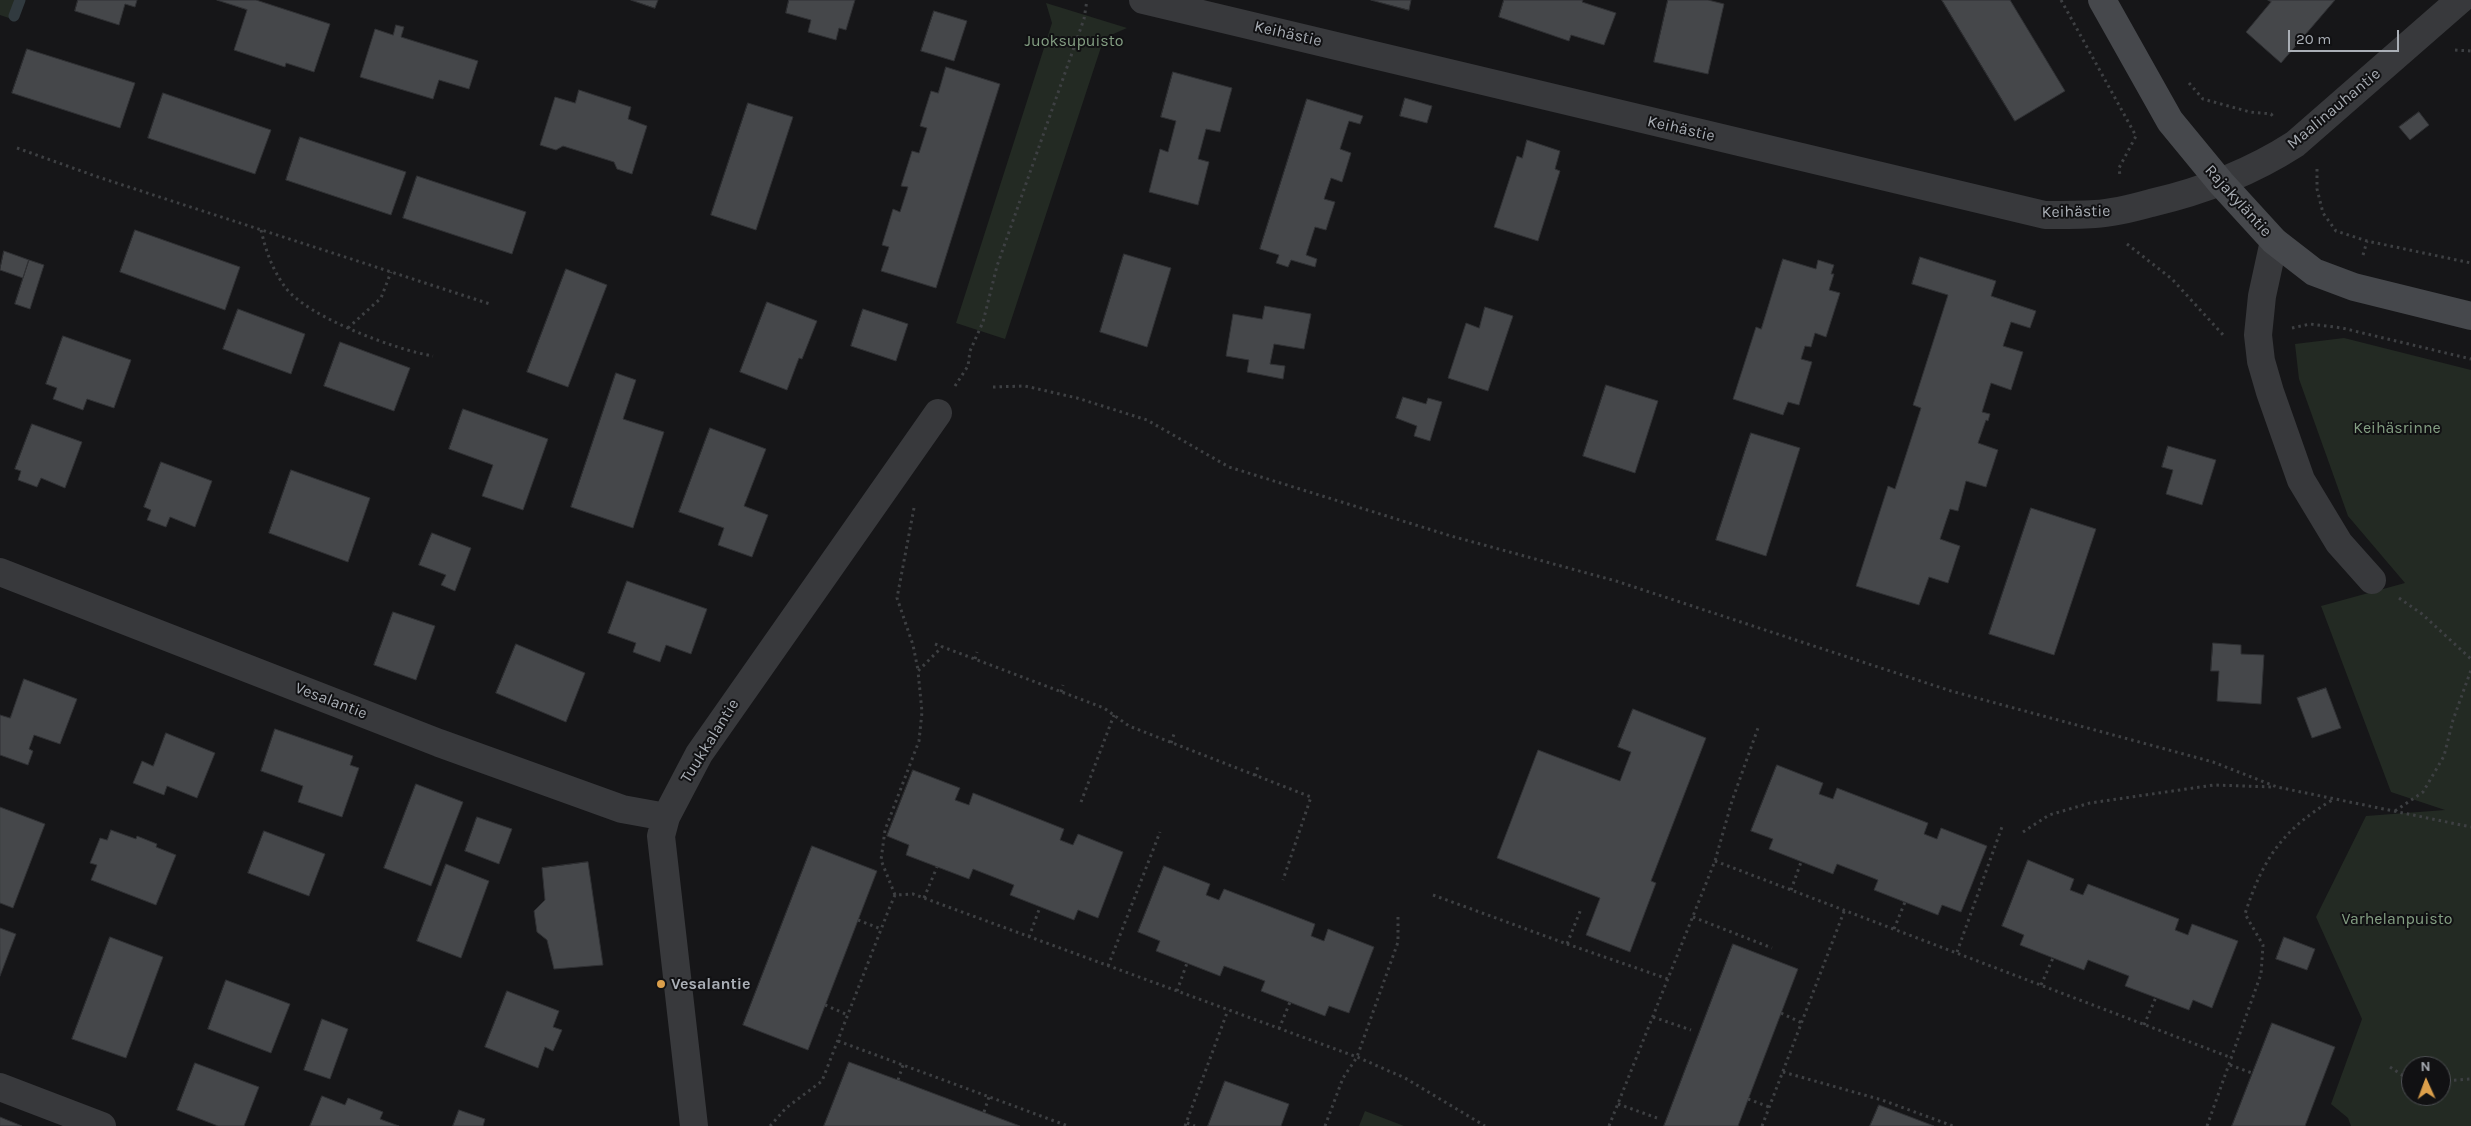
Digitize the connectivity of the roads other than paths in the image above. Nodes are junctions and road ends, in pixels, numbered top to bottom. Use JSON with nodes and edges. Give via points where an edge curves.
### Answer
{"nodes":[{"id":1,"x":1143,"y":0,"type":"edge"},
{"id":2,"x":2102,"y":0,"type":"edge"},
{"id":3,"x":2460,"y":0,"type":"edge"},
{"id":4,"x":2221,"y":183,"type":"junction"},
{"id":5,"x":2274,"y":241,"type":"junction"},
{"id":6,"x":2471,"y":316,"type":"edge"},
{"id":7,"x":938,"y":414,"type":"road end"},
{"id":8,"x":0,"y":572,"type":"edge"},
{"id":9,"x":2372,"y":580,"type":"road end"},
{"id":10,"x":666,"y":817,"type":"junction"},
{"id":11,"x":0,"y":1087,"type":"edge"},
{"id":12,"x":102,"y":1126,"type":"edge"},
{"id":13,"x":694,"y":1126,"type":"edge"}],
"edges":[{"from":1,"to":4,"type":"street","name":"Keihästie","via":[[2045,215],[2120,211]]},
{"from":2,"to":4,"type":"street","name":"Rajakyläntie","via":[[2170,121]]},
{"from":3,"to":4,"type":"street","name":"Maalinauhantie","via":[[2295,144],[2265,163]]},
{"from":4,"to":5,"type":"street","name":"Rajakyläntie"},
{"from":5,"to":6,"type":"street","via":[[2314,272],[2354,287]]},
{"from":5,"to":9,"type":"street","name":"Rajakyläntie","via":[[2262,296],[2258,335],[2261,361],[2301,480],[2339,543]]},
{"from":7,"to":10,"type":"street","name":"Tuukkalantie","via":[[699,754]]},
{"from":8,"to":10,"type":"street","name":"Vesalantie","via":[[448,746],[622,809]]},
{"from":10,"to":13,"type":"street","name":"Tuukkalantie","via":[[661,836]]},
{"from":11,"to":12,"type":"street"}]}
